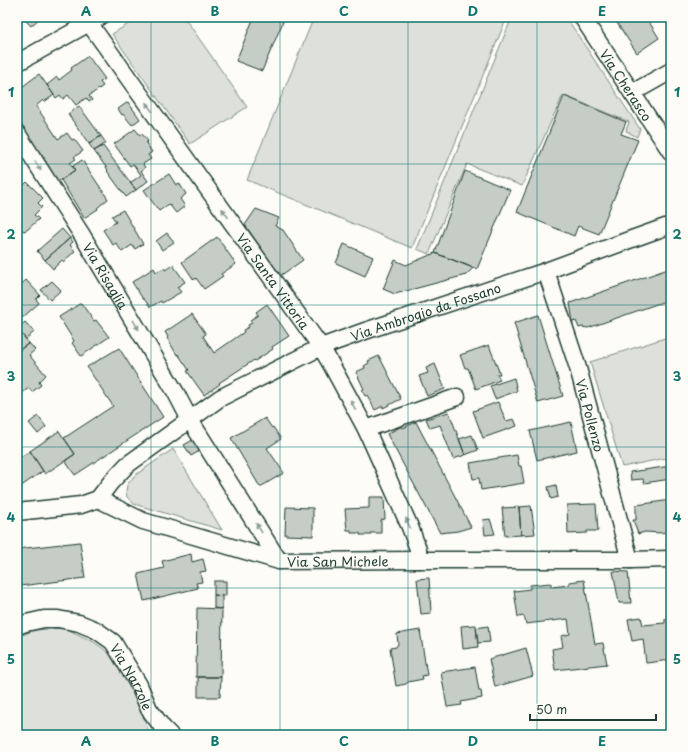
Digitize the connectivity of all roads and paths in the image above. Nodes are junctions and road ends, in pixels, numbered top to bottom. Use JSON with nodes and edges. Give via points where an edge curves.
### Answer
{"nodes":[{"id":1,"x":582,"y":17,"type":"edge"},
{"id":2,"x":94,"y":20,"type":"edge"},
{"id":3,"x":17,"y":63,"type":"edge"},
{"id":4,"x":671,"y":71,"type":"edge"},
{"id":5,"x":632,"y":93,"type":"junction"},
{"id":6,"x":17,"y":133,"type":"edge"},
{"id":7,"x":671,"y":152,"type":"edge"},
{"id":8,"x":671,"y":225,"type":"edge"},
{"id":9,"x":546,"y":271,"type":"junction"},
{"id":10,"x":321,"y":347,"type":"junction"},
{"id":11,"x":457,"y":397,"type":"dead end"},
{"id":12,"x":190,"y":420,"type":"junction"},
{"id":13,"x":366,"y":429,"type":"junction"},
{"id":14,"x":98,"y":499,"type":"junction"},
{"id":15,"x":17,"y":512,"type":"edge"},
{"id":16,"x":671,"y":559,"type":"edge"},
{"id":17,"x":419,"y":560,"type":"junction"},
{"id":18,"x":630,"y":560,"type":"junction"},
{"id":19,"x":279,"y":561,"type":"junction"},
{"id":20,"x":17,"y":626,"type":"edge"},
{"id":21,"x":170,"y":735,"type":"edge"}],
"edges":[{"from":1,"to":5,"type":"street","name":"Via Cherasco"},
{"from":2,"to":3,"type":"street"},
{"from":10,"to":2,"type":"street","name":"Via Santa Vittoria","one_way":true},
{"from":4,"to":5,"type":"street"},
{"from":5,"to":7,"type":"street","name":"Via Cherasco"},
{"from":6,"to":12,"type":"street","name":"Via Risaglia","one_way":true,"via":[[82,234]]},
{"from":8,"to":9,"type":"street","name":"Via Ambrogio da Fossano"},
{"from":9,"to":10,"type":"street","name":"Via Ambrogio da Fossano"},
{"from":9,"to":18,"type":"street","name":"Via Pollenzo","via":[[578,368]]},
{"from":10,"to":12,"type":"street","name":"Via Ambrogio da Fossano","via":[[220,398]]},
{"from":13,"to":10,"type":"street","name":"Via Santa Vittoria","one_way":true},
{"from":11,"to":13,"type":"street"},
{"from":12,"to":14,"type":"street","name":"Via Ambrogio da Fossano","via":[[127,465]]},
{"from":19,"to":12,"type":"street","one_way":true},
{"from":17,"to":13,"type":"street","name":"Via Santa Vittoria","one_way":true,"via":[[410,527]]},
{"from":14,"to":15,"type":"street","via":[[81,505]]},
{"from":14,"to":19,"type":"street","name":"Via San Michele","via":[[143,521]]},
{"from":16,"to":18,"type":"street","name":"Via San Michele"},
{"from":17,"to":18,"type":"street","name":"Via San Michele"},
{"from":17,"to":19,"type":"street","name":"Via San Michele"},
{"from":20,"to":21,"type":"street","name":"Via Narzole","via":[[44,619],[58,619],[96,630],[113,642],[140,685],[149,709]]}]}
